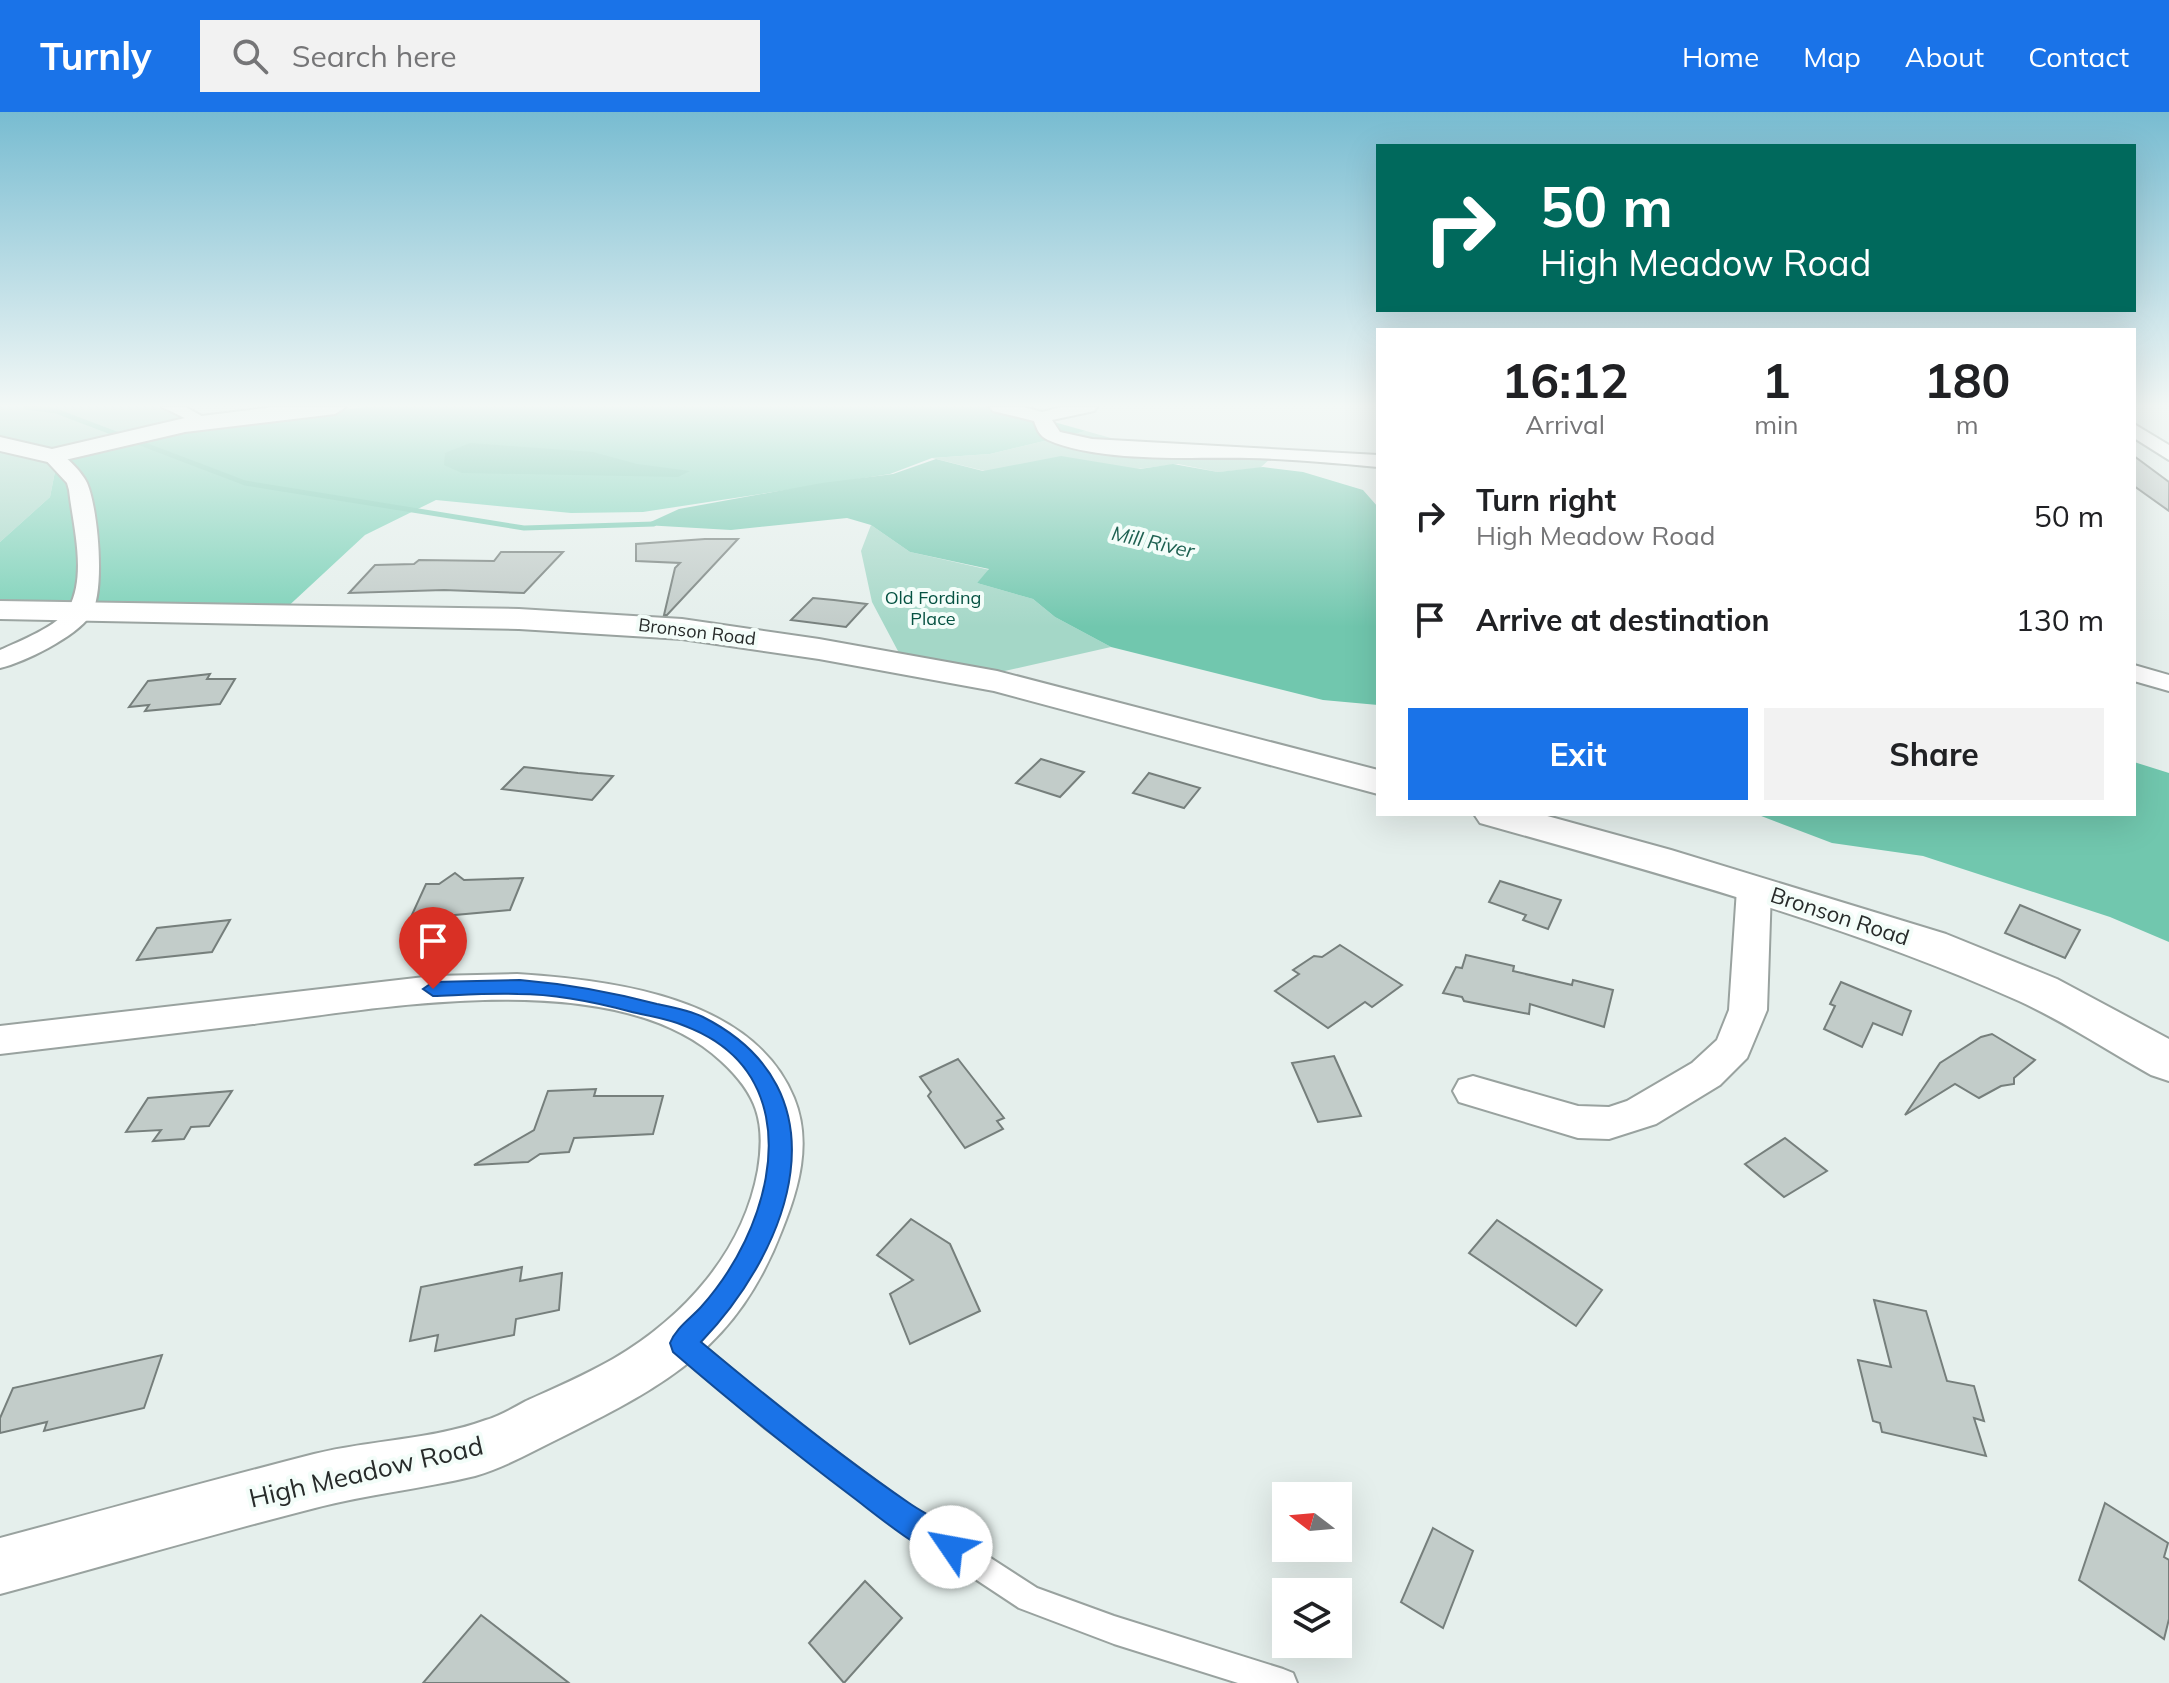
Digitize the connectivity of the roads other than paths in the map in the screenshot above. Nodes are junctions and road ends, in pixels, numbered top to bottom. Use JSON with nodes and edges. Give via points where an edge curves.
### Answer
{"nodes":[{"id":1,"x":75,"y":480,"type":"edge"},
{"id":2,"x":0,"y":610,"type":"edge"},
{"id":3,"x":80,"y":613,"type":"junction"},
{"id":4,"x":0,"y":660,"type":"edge"},
{"id":5,"x":2136,"y":674,"type":"edge"},
{"id":6,"x":2169,"y":683,"type":"edge"},
{"id":7,"x":1376,"y":781,"type":"edge"},
{"id":8,"x":1501,"y":816,"type":"edge"},
{"id":9,"x":1754,"y":889,"type":"junction"},
{"id":10,"x":0,"y":1040,"type":"edge"},
{"id":11,"x":2169,"y":1062,"type":"edge"},
{"id":12,"x":1473,"y":1091,"type":"dead end"},
{"id":13,"x":683,"y":1343,"type":"junction"},
{"id":14,"x":0,"y":1566,"type":"edge"},
{"id":15,"x":1283,"y":1683,"type":"edge"}],
"edges":[{"from":1,"to":3,"type":"street","via":[[90,572]]},
{"from":2,"to":3,"type":"main road","name":"Bronson Road"},
{"from":3,"to":4,"type":"street","via":[[43,640]]},
{"from":3,"to":7,"type":"main road","name":"Bronson Road","via":[[519,619],[712,633],[997,681]]},
{"from":5,"to":6,"type":"street"},
{"from":8,"to":9,"type":"main road","name":"Bronson Road"},
{"from":9,"to":11,"type":"main road","name":"Bronson Road","via":[[1930,945],[2040,991]]},
{"from":9,"to":12,"type":"street","via":[[1748,1010],[1733,1048],[1706,1074],[1641,1113],[1609,1123],[1571,1120]]},
{"from":10,"to":13,"type":"street","name":"High Meadow Road","via":[[486,986],[590,994],[692,1020],[722,1037],[762,1075],[773,1096],[782,1152],[756,1244],[712,1313]]},
{"from":13,"to":14,"type":"street","name":"High Meadow Road","via":[[604,1392],[481,1448],[319,1480]]},
{"from":13,"to":15,"type":"lane","via":[[898,1513],[1029,1598]]}]}
